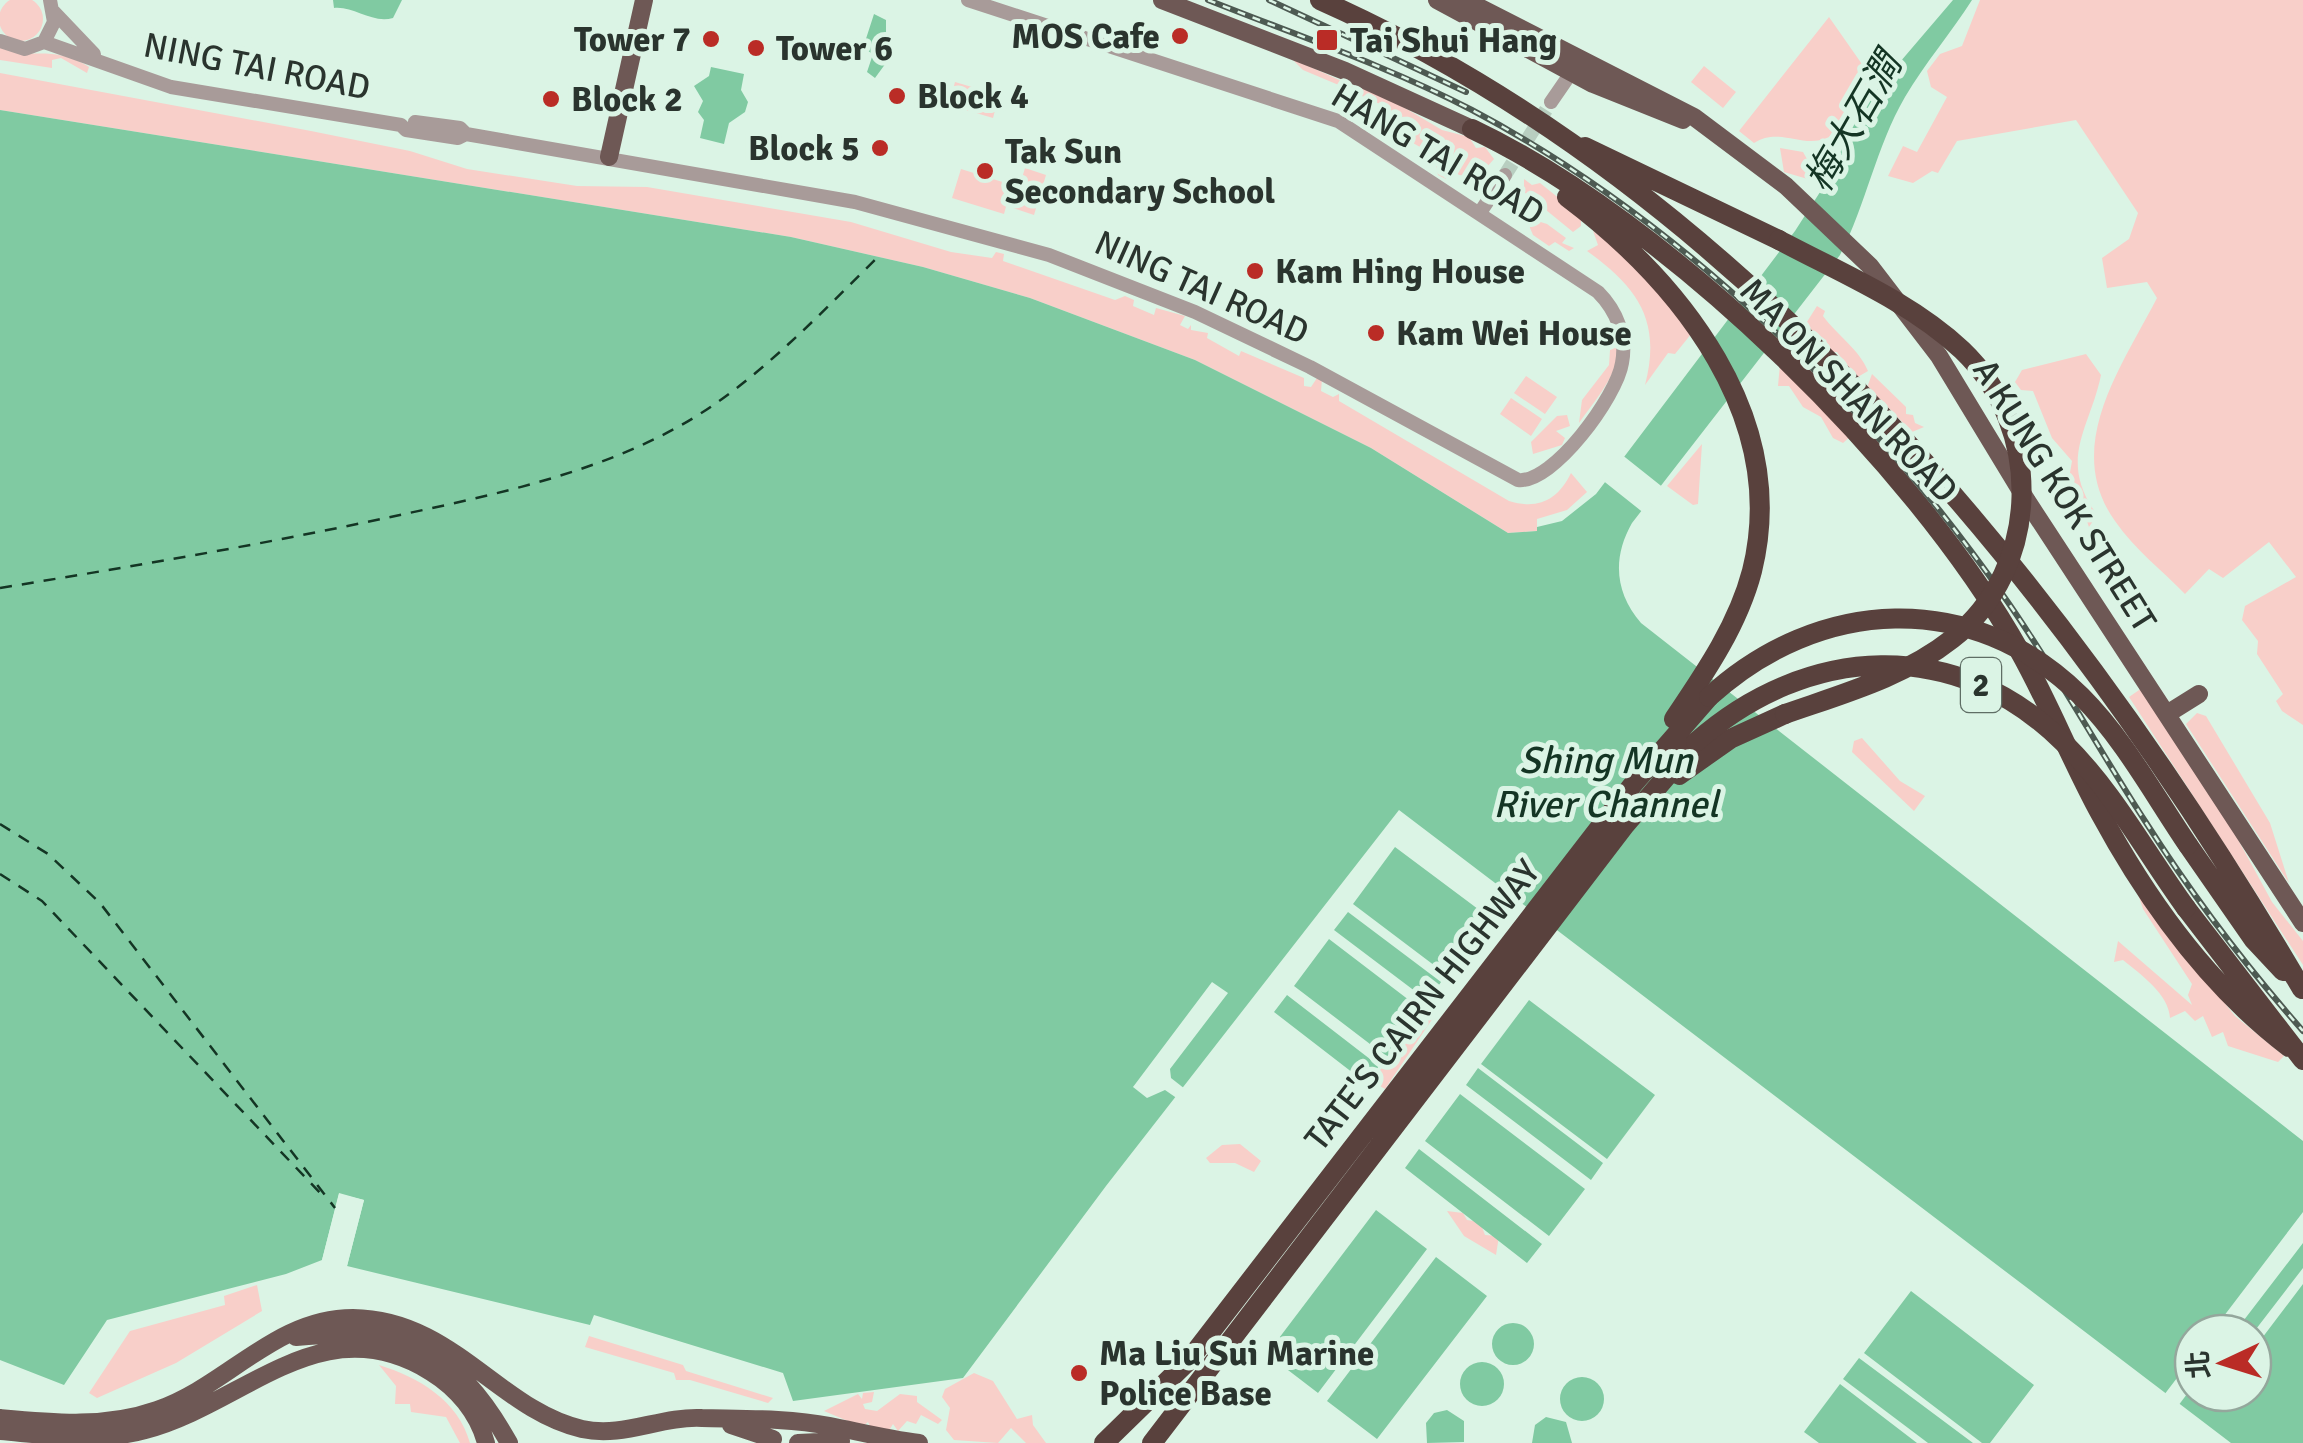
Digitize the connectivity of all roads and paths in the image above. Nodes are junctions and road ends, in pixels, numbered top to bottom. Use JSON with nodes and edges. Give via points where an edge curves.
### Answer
{"nodes":[{"id":1,"x":644,"y":0,"type":"edge"},
{"id":2,"x":968,"y":0,"type":"edge"},
{"id":3,"x":1162,"y":0,"type":"edge"},
{"id":4,"x":1320,"y":0,"type":"edge"},
{"id":5,"x":1437,"y":0,"type":"edge"},
{"id":6,"x":1465,"y":0,"type":"edge"},
{"id":7,"x":52,"y":6,"type":"edge"},
{"id":8,"x":0,"y":41,"type":"edge"},
{"id":9,"x":44,"y":42,"type":"junction"},
{"id":10,"x":102,"y":60,"type":"junction"},
{"id":11,"x":1576,"y":65,"type":"junction"},
{"id":12,"x":1551,"y":102,"type":"tunnel mouth"},
{"id":13,"x":1472,"y":129,"type":"junction"},
{"id":14,"x":1569,"y":141,"type":"junction"},
{"id":15,"x":609,"y":157,"type":"junction"},
{"id":16,"x":1505,"y":174,"type":"tunnel mouth"},
{"id":17,"x":1481,"y":211,"type":"junction"},
{"id":18,"x":1580,"y":434,"type":"joint"},
{"id":19,"x":2198,"y":694,"type":"dead end"},
{"id":20,"x":2167,"y":714,"type":"junction"},
{"id":21,"x":1640,"y":776,"type":"junction"},
{"id":22,"x":1642,"y":804,"type":"junction"},
{"id":23,"x":2303,"y":923,"type":"edge"},
{"id":24,"x":2303,"y":990,"type":"edge"},
{"id":25,"x":2296,"y":1054,"type":"edge"},
{"id":26,"x":281,"y":1338,"type":"junction"},
{"id":27,"x":0,"y":1418,"type":"edge"},
{"id":28,"x":710,"y":1419,"type":"junction"},
{"id":29,"x":0,"y":1431,"type":"edge"},
{"id":30,"x":770,"y":1441,"type":"edge"},
{"id":31,"x":840,"y":1441,"type":"edge"},
{"id":32,"x":486,"y":1443,"type":"edge"},
{"id":33,"x":509,"y":1443,"type":"edge"},
{"id":34,"x":797,"y":1443,"type":"edge"},
{"id":35,"x":919,"y":1443,"type":"edge"},
{"id":36,"x":1104,"y":1443,"type":"edge"},
{"id":37,"x":1152,"y":1443,"type":"edge"}],
"edges":[{"from":1,"to":15,"type":"main road"},
{"from":2,"to":17,"type":"street","name":"HANG TAI ROAD","via":[[1318,112]]},
{"from":3,"to":13,"type":"main road","name":"MA ON SHAN ROAD"},
{"from":4,"to":14,"type":"highway","name":"MA ON SHAN ROAD","via":[[1402,38]]},
{"from":5,"to":11,"type":"main road"},
{"from":6,"to":11,"type":"main road"},
{"from":7,"to":9,"type":"street"},
{"from":7,"to":10,"type":"street","name":"NING TAI ROAD"},
{"from":8,"to":9,"type":"street","name":"NING TAI ROAD","via":[[25,49]]},
{"from":9,"to":10,"type":"street","name":"NING TAI ROAD"},
{"from":10,"to":15,"type":"street","name":"NING TAI ROAD","via":[[186,90],[406,130]]},
{"from":11,"to":12,"type":"street"},
{"from":11,"to":20,"type":"main road","name":"A KUNG KOK STREET","via":[[1726,142],[1805,202],[1870,266],[1939,356]]},
{"from":13,"to":21,"type":"highway","via":[[1592,217],[1672,295],[1717,359],[1746,420],[1758,473],[1752,572],[1730,627]]},
{"from":13,"to":25,"type":"highway","name":"MA ON SHAN ROAD","via":[[1602,205],[1720,302],[1843,420],[1945,537],[2020,651],[2100,814],[2142,883],[2213,976]]},
{"from":14,"to":22,"type":"highway","bridge":true,"via":[[1728,213],[1902,306],[1962,350],[1991,386],[2012,427],[2021,465],[2022,512],[2012,555],[1998,585],[1952,639],[1887,676],[1744,732]]},
{"from":14,"to":24,"type":"highway","name":"MA ON SHAN ROAD","via":[[1741,277],[1942,484],[2133,723]]},
{"from":15,"to":18,"type":"street","name":"NING TAI ROAD","via":[[870,206],[1049,254],[1310,366],[1518,480],[1543,476]]},
{"from":16,"to":17,"type":"street"},
{"from":17,"to":18,"type":"street","name":"HANG TAI ROAD","via":[[1592,286],[1616,314],[1623,342],[1620,375]]},
{"from":19,"to":20,"type":"main road"},
{"from":20,"to":23,"type":"main road","name":"A KUNG KOK STREET"},
{"from":21,"to":24,"type":"highway","name":"TATE'S CAIRN HIGHWAY","number":"2","bridge":true,"via":[[1709,696],[1774,648],[1846,622],[1932,620],[1997,639],[2068,684],[2116,738],[2254,940]]},
{"from":21,"to":36,"type":"highway","name":"TATE'S CAIRN HIGHWAY","number":"2","via":[[1189,1360]]},
{"from":22,"to":25,"type":"highway","name":"TATE'S CAIRN HIGHWAY","number":"2","bridge":true,"via":[[1696,742],[1777,687],[1857,666],[1922,668],[1988,689],[2049,729],[2104,788]]},
{"from":22,"to":37,"type":"highway","name":"TATE'S CAIRN HIGHWAY","number":"2"},
{"from":26,"to":27,"type":"main road","via":[[157,1410],[94,1424]]},
{"from":26,"to":28,"type":"main road","via":[[326,1320],[396,1324],[579,1428],[620,1431]]},
{"from":26,"to":33,"type":"main road","via":[[346,1332],[422,1349],[462,1378]]},
{"from":28,"to":30,"type":"main road"},
{"from":28,"to":35,"type":"main road","via":[[828,1426]]},
{"from":29,"to":32,"type":"main road","via":[[96,1437],[144,1430],[184,1417],[290,1361],[357,1349],[397,1356],[441,1379],[473,1412]]},
{"from":30,"to":34,"type":"main road"},
{"from":31,"to":34,"type":"main road"}]}
